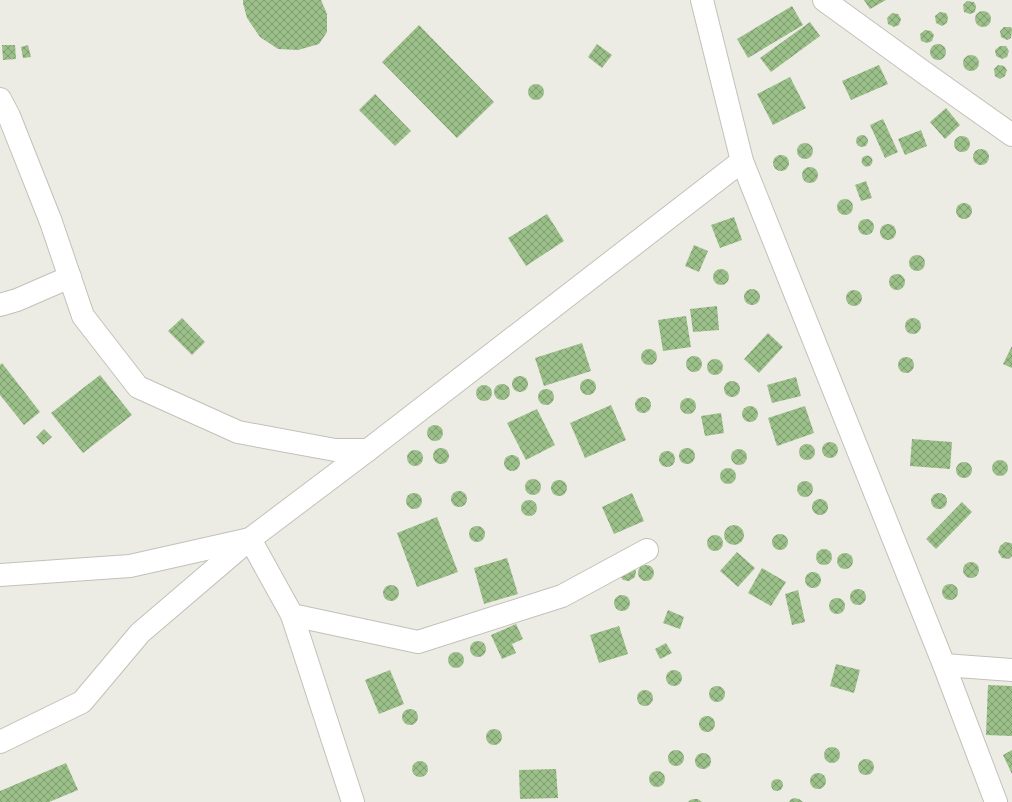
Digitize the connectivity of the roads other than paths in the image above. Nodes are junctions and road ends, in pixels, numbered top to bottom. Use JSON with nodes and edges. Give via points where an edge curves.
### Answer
{"nodes":[{"id":1,"x":702,"y":0,"type":"edge"},
{"id":2,"x":824,"y":0,"type":"edge"},
{"id":3,"x":0,"y":99,"type":"edge"},
{"id":4,"x":1012,"y":135,"type":"edge"},
{"id":5,"x":742,"y":161,"type":"junction"},
{"id":6,"x":70,"y":277,"type":"junction"},
{"id":7,"x":0,"y":305,"type":"edge"},
{"id":8,"x":368,"y":450,"type":"junction"},
{"id":9,"x":250,"y":539,"type":"junction"},
{"id":10,"x":646,"y":550,"type":"dead end"},
{"id":11,"x":0,"y":575,"type":"edge"},
{"id":12,"x":292,"y":615,"type":"junction"},
{"id":13,"x":944,"y":665,"type":"junction"},
{"id":14,"x":1012,"y":670,"type":"edge"},
{"id":15,"x":0,"y":742,"type":"edge"},
{"id":16,"x":353,"y":802,"type":"edge"},
{"id":17,"x":996,"y":802,"type":"edge"}],
"edges":[{"from":1,"to":5,"type":"street"},
{"from":2,"to":4,"type":"street"},
{"from":3,"to":6,"type":"street","via":[[37,186]]},
{"from":5,"to":8,"type":"street"},
{"from":5,"to":13,"type":"street"},
{"from":6,"to":7,"type":"street"},
{"from":6,"to":8,"type":"street","via":[[83,316],[138,387],[238,432],[335,450]]},
{"from":8,"to":9,"type":"street"},
{"from":9,"to":11,"type":"street","via":[[130,566]]},
{"from":9,"to":12,"type":"street"},
{"from":9,"to":15,"type":"street","via":[[140,633],[82,702]]},
{"from":10,"to":12,"type":"street","via":[[562,596],[418,642]]},
{"from":12,"to":16,"type":"street"},
{"from":13,"to":14,"type":"street"},
{"from":13,"to":17,"type":"street"}]}
